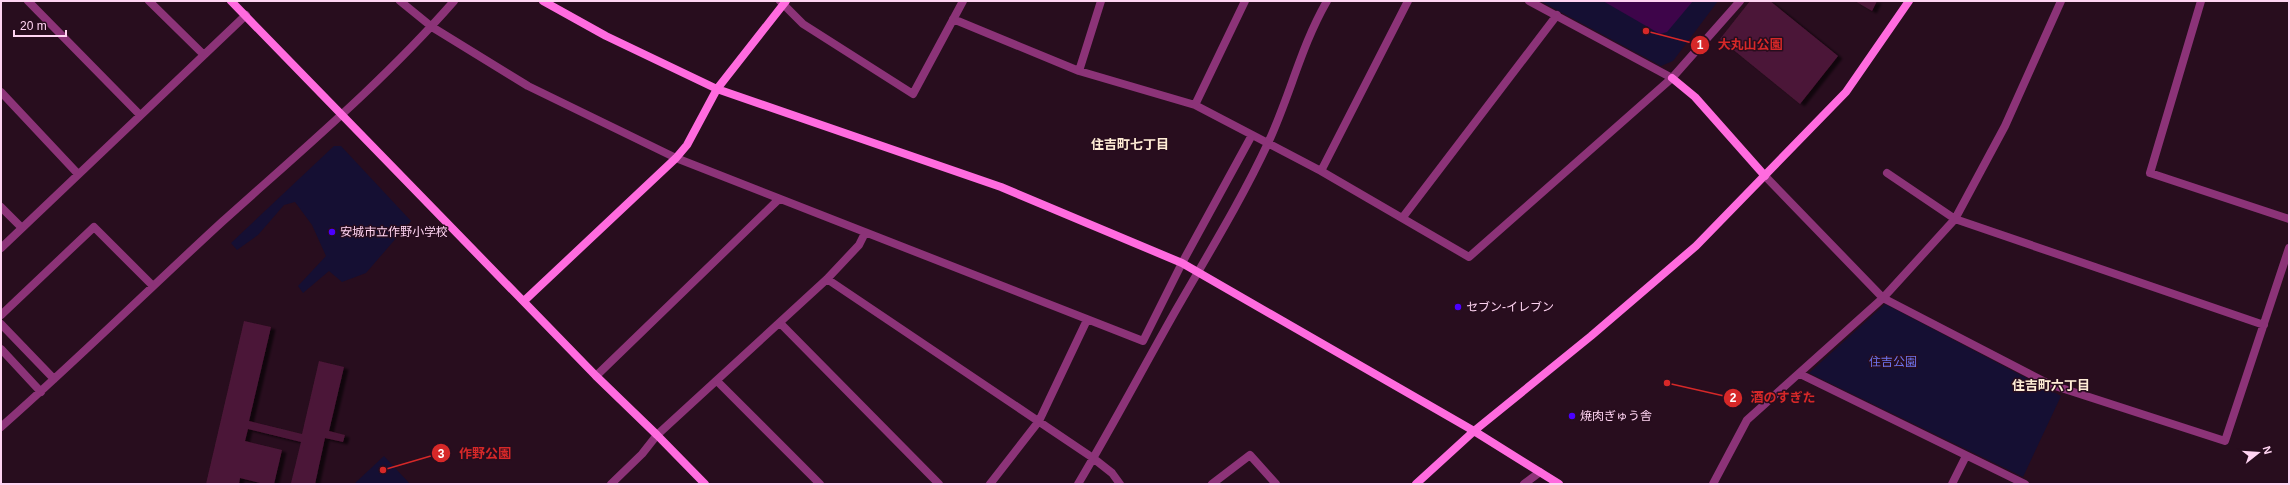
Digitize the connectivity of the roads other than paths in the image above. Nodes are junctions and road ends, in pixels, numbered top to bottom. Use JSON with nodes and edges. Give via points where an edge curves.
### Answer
{"nodes":[{"id":1,"x":28,"y":1,"type":"edge"},
{"id":2,"x":149,"y":1,"type":"edge"},
{"id":3,"x":231,"y":1,"type":"edge"},
{"id":4,"x":400,"y":1,"type":"edge"},
{"id":5,"x":454,"y":1,"type":"edge"},
{"id":6,"x":543,"y":1,"type":"edge"},
{"id":7,"x":963,"y":1,"type":"edge"},
{"id":8,"x":1100,"y":1,"type":"edge"},
{"id":9,"x":1245,"y":1,"type":"edge"},
{"id":10,"x":1327,"y":1,"type":"edge"},
{"id":11,"x":1408,"y":1,"type":"edge"},
{"id":12,"x":1529,"y":1,"type":"edge"},
{"id":13,"x":1740,"y":1,"type":"edge"},
{"id":14,"x":1909,"y":1,"type":"edge"},
{"id":15,"x":2061,"y":1,"type":"edge"},
{"id":16,"x":2201,"y":1,"type":"edge"},
{"id":17,"x":783,"y":2,"type":"edge"},
{"id":18,"x":246,"y":15,"type":"junction"},
{"id":19,"x":1557,"y":15,"type":"junction"},
{"id":20,"x":953,"y":19,"type":"junction"},
{"id":21,"x":432,"y":27,"type":"junction"},
{"id":22,"x":204,"y":55,"type":"junction"},
{"id":23,"x":1079,"y":71,"type":"junction"},
{"id":24,"x":1672,"y":78,"type":"junction"},
{"id":25,"x":717,"y":89,"type":"junction"},
{"id":26,"x":1,"y":92,"type":"edge"},
{"id":27,"x":1195,"y":105,"type":"junction"},
{"id":28,"x":342,"y":113,"type":"junction"},
{"id":29,"x":140,"y":115,"type":"junction"},
{"id":30,"x":1252,"y":135,"type":"junction"},
{"id":31,"x":1268,"y":144,"type":"junction"},
{"id":32,"x":676,"y":158,"type":"junction"},
{"id":33,"x":1321,"y":171,"type":"junction"},
{"id":34,"x":1887,"y":173,"type":"dead end"},
{"id":35,"x":78,"y":174,"type":"junction"},
{"id":36,"x":1765,"y":176,"type":"junction"},
{"id":37,"x":779,"y":199,"type":"junction"},
{"id":38,"x":1,"y":207,"type":"edge"},
{"id":39,"x":1403,"y":217,"type":"junction"},
{"id":40,"x":1955,"y":219,"type":"junction"},
{"id":41,"x":2289,"y":219,"type":"edge"},
{"id":42,"x":22,"y":228,"type":"junction"},
{"id":43,"x":865,"y":233,"type":"junction"},
{"id":44,"x":1,"y":248,"type":"edge"},
{"id":45,"x":2289,"y":248,"type":"edge"},
{"id":46,"x":1182,"y":263,"type":"junction"},
{"id":47,"x":1197,"y":274,"type":"junction"},
{"id":48,"x":827,"y":279,"type":"junction"},
{"id":49,"x":152,"y":286,"type":"junction"},
{"id":50,"x":1883,"y":298,"type":"junction"},
{"id":51,"x":524,"y":301,"type":"junction"},
{"id":52,"x":1,"y":315,"type":"edge"},
{"id":53,"x":1087,"y":320,"type":"junction"},
{"id":54,"x":1,"y":324,"type":"edge"},
{"id":55,"x":781,"y":324,"type":"junction"},
{"id":56,"x":2264,"y":325,"type":"junction"},
{"id":57,"x":1,"y":349,"type":"edge"},
{"id":58,"x":1800,"y":374,"type":"junction"},
{"id":59,"x":596,"y":376,"type":"junction"},
{"id":60,"x":54,"y":379,"type":"junction"},
{"id":61,"x":717,"y":380,"type":"junction"},
{"id":62,"x":41,"y":392,"type":"junction"},
{"id":63,"x":1039,"y":421,"type":"junction"},
{"id":64,"x":1,"y":427,"type":"edge"},
{"id":65,"x":1474,"y":431,"type":"junction"},
{"id":66,"x":657,"y":435,"type":"junction"},
{"id":67,"x":1966,"y":456,"type":"junction"},
{"id":68,"x":1093,"y":458,"type":"junction"},
{"id":69,"x":1540,"y":472,"type":"junction"},
{"id":70,"x":611,"y":484,"type":"edge"},
{"id":71,"x":705,"y":484,"type":"edge"},
{"id":72,"x":820,"y":484,"type":"edge"},
{"id":73,"x":939,"y":484,"type":"edge"},
{"id":74,"x":990,"y":484,"type":"edge"},
{"id":75,"x":1078,"y":484,"type":"edge"},
{"id":76,"x":1120,"y":484,"type":"edge"},
{"id":77,"x":1212,"y":484,"type":"edge"},
{"id":78,"x":1276,"y":484,"type":"edge"},
{"id":79,"x":1416,"y":484,"type":"edge"},
{"id":80,"x":1524,"y":484,"type":"edge"},
{"id":81,"x":1559,"y":484,"type":"edge"},
{"id":82,"x":1713,"y":484,"type":"edge"},
{"id":83,"x":1952,"y":484,"type":"edge"},
{"id":84,"x":2025,"y":484,"type":"edge"}],
"edges":[{"from":1,"to":29,"type":"street"},
{"from":2,"to":22,"type":"street"},
{"from":3,"to":18,"type":"street"},
{"from":4,"to":21,"type":"street"},
{"from":5,"to":21,"type":"street"},
{"from":6,"to":25,"type":"street","via":[[606,36]]},
{"from":7,"to":20,"type":"street"},
{"from":8,"to":23,"type":"street"},
{"from":9,"to":27,"type":"street"},
{"from":10,"to":31,"type":"street","via":[[1315,21]]},
{"from":11,"to":33,"type":"street"},
{"from":12,"to":19,"type":"street"},
{"from":13,"to":24,"type":"street"},
{"from":14,"to":36,"type":"street","via":[[1846,92]]},
{"from":15,"to":40,"type":"street","via":[[2005,126]]},
{"from":16,"to":41,"type":"street","via":[[2150,172]]},
{"from":17,"to":20,"type":"street","via":[[803,24],[913,94]]},
{"from":17,"to":25,"type":"street"},
{"from":18,"to":22,"type":"street"},
{"from":18,"to":28,"type":"street"},
{"from":19,"to":24,"type":"street"},
{"from":19,"to":39,"type":"street"},
{"from":20,"to":23,"type":"street"},
{"from":21,"to":28,"type":"street"},
{"from":21,"to":32,"type":"street","via":[[528,86]]},
{"from":22,"to":29,"type":"street"},
{"from":23,"to":27,"type":"street"},
{"from":24,"to":36,"type":"street","via":[[1696,97]]},
{"from":24,"to":39,"type":"street","via":[[1469,257]]},
{"from":25,"to":32,"type":"street","via":[[687,145]]},
{"from":25,"to":46,"type":"street","via":[[1001,187]]},
{"from":26,"to":35,"type":"street"},
{"from":27,"to":30,"type":"street"},
{"from":28,"to":49,"type":"street"},
{"from":28,"to":51,"type":"street"},
{"from":29,"to":35,"type":"street"},
{"from":30,"to":31,"type":"street"},
{"from":30,"to":46,"type":"street"},
{"from":31,"to":33,"type":"street"},
{"from":31,"to":47,"type":"street"},
{"from":32,"to":37,"type":"street"},
{"from":32,"to":51,"type":"street"},
{"from":33,"to":39,"type":"street"},
{"from":34,"to":40,"type":"street"},
{"from":35,"to":42,"type":"street"},
{"from":36,"to":50,"type":"street"},
{"from":36,"to":65,"type":"street","via":[[1696,246]]},
{"from":37,"to":43,"type":"street"},
{"from":37,"to":59,"type":"street"},
{"from":38,"to":42,"type":"street"},
{"from":40,"to":50,"type":"street"},
{"from":40,"to":56,"type":"street"},
{"from":42,"to":44,"type":"street"},
{"from":43,"to":48,"type":"street","via":[[859,245]]},
{"from":43,"to":53,"type":"street"},
{"from":45,"to":56,"type":"street"},
{"from":46,"to":47,"type":"street"},
{"from":46,"to":53,"type":"street","via":[[1143,341]]},
{"from":47,"to":65,"type":"street"},
{"from":47,"to":68,"type":"street"},
{"from":48,"to":55,"type":"street"},
{"from":48,"to":63,"type":"street"},
{"from":49,"to":52,"type":"street","via":[[94,227]]},
{"from":49,"to":60,"type":"street"},
{"from":50,"to":56,"type":"street","via":[[2049,384],[2225,441]]},
{"from":50,"to":58,"type":"street"},
{"from":51,"to":59,"type":"street"},
{"from":53,"to":63,"type":"street"},
{"from":54,"to":60,"type":"street"},
{"from":55,"to":61,"type":"street"},
{"from":55,"to":73,"type":"street"},
{"from":57,"to":62,"type":"street"},
{"from":58,"to":67,"type":"street"},
{"from":58,"to":82,"type":"street","via":[[1747,420]]},
{"from":59,"to":66,"type":"street"},
{"from":60,"to":62,"type":"street"},
{"from":61,"to":66,"type":"street"},
{"from":61,"to":72,"type":"street"},
{"from":62,"to":64,"type":"street"},
{"from":63,"to":68,"type":"street"},
{"from":63,"to":74,"type":"street"},
{"from":65,"to":69,"type":"street"},
{"from":65,"to":79,"type":"street"},
{"from":66,"to":70,"type":"street","via":[[642,454]]},
{"from":66,"to":71,"type":"street"},
{"from":67,"to":83,"type":"street"},
{"from":67,"to":84,"type":"street"},
{"from":68,"to":75,"type":"street"},
{"from":68,"to":76,"type":"street","via":[[1112,473]]},
{"from":69,"to":80,"type":"street"},
{"from":69,"to":81,"type":"street"},
{"from":77,"to":78,"type":"street","via":[[1250,454]]}]}
